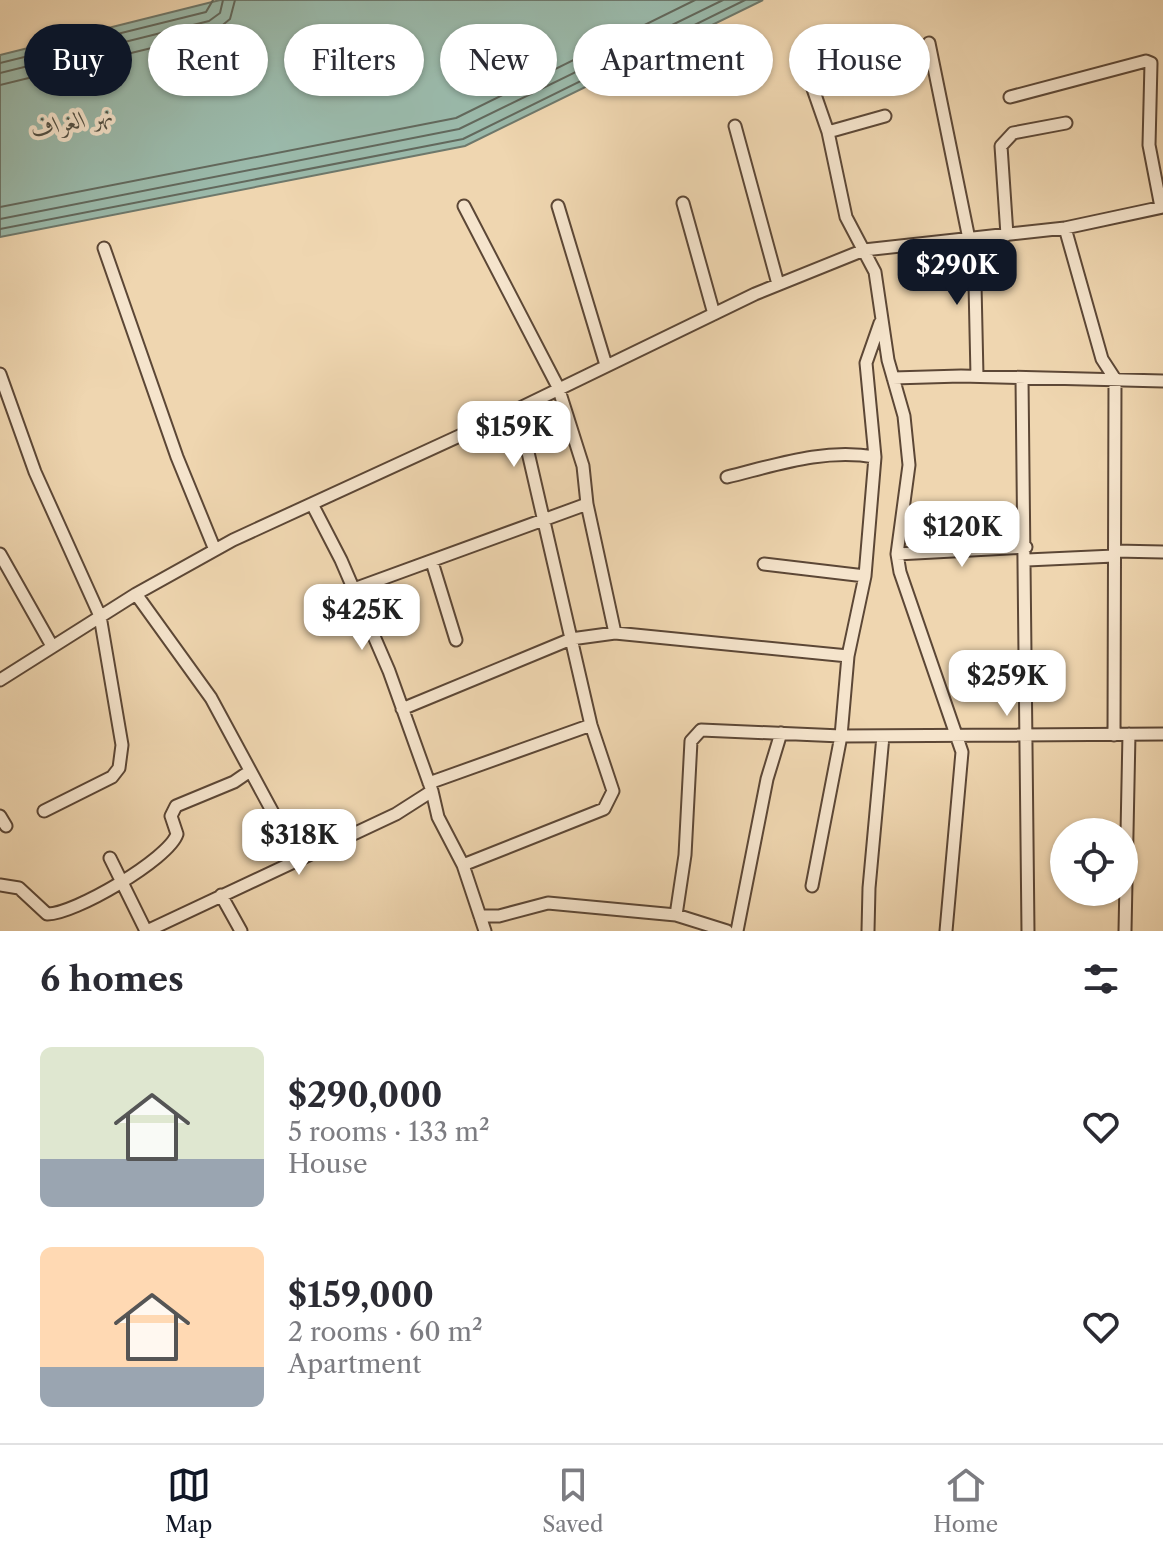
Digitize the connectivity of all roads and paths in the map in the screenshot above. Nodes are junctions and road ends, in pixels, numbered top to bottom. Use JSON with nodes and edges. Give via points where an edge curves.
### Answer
{"nodes":[{"id":1,"x":930,"y":48,"type":"edge"},
{"id":2,"x":815,"y":96,"type":"edge"},
{"id":3,"x":1010,"y":97,"type":"dead end"},
{"id":4,"x":885,"y":116,"type":"dead end"},
{"id":5,"x":1066,"y":123,"type":"dead end"},
{"id":6,"x":735,"y":126,"type":"dead end"},
{"id":7,"x":828,"y":132,"type":"junction"},
{"id":8,"x":683,"y":203,"type":"dead end"},
{"id":9,"x":464,"y":206,"type":"dead end"},
{"id":10,"x":558,"y":206,"type":"dead end"},
{"id":11,"x":1162,"y":207,"type":"edge"},
{"id":12,"x":1065,"y":228,"type":"junction"},
{"id":13,"x":1007,"y":235,"type":"junction"},
{"id":14,"x":971,"y":238,"type":"junction"},
{"id":15,"x":104,"y":248,"type":"dead end"},
{"id":16,"x":864,"y":250,"type":"junction"},
{"id":17,"x":778,"y":284,"type":"junction"},
{"id":18,"x":714,"y":314,"type":"junction"},
{"id":19,"x":881,"y":321,"type":"junction"},
{"id":20,"x":606,"y":365,"type":"junction"},
{"id":21,"x":0,"y":374,"type":"edge"},
{"id":22,"x":977,"y":376,"type":"junction"},
{"id":23,"x":893,"y":378,"type":"junction"},
{"id":24,"x":1022,"y":379,"type":"junction"},
{"id":25,"x":1115,"y":379,"type":"junction"},
{"id":26,"x":1163,"y":381,"type":"edge"},
{"id":27,"x":558,"y":387,"type":"junction"},
{"id":28,"x":518,"y":409,"type":"junction"},
{"id":29,"x":875,"y":457,"type":"junction"},
{"id":30,"x":727,"y":477,"type":"dead end"},
{"id":31,"x":312,"y":504,"type":"junction"},
{"id":32,"x":587,"y":504,"type":"junction"},
{"id":33,"x":544,"y":522,"type":"junction"},
{"id":34,"x":215,"y":550,"type":"junction"},
{"id":35,"x":1163,"y":552,"type":"edge"},
{"id":36,"x":0,"y":554,"type":"edge"},
{"id":37,"x":897,"y":554,"type":"junction"},
{"id":38,"x":1026,"y":554,"type":"junction"},
{"id":39,"x":1114,"y":554,"type":"junction"},
{"id":40,"x":432,"y":562,"type":"junction"},
{"id":41,"x":764,"y":564,"type":"dead end"},
{"id":42,"x":865,"y":576,"type":"junction"},
{"id":43,"x":354,"y":589,"type":"junction"},
{"id":44,"x":136,"y":594,"type":"junction"},
{"id":45,"x":100,"y":616,"type":"junction"},
{"id":46,"x":615,"y":633,"type":"junction"},
{"id":47,"x":571,"y":639,"type":"junction"},
{"id":48,"x":456,"y":640,"type":"dead end"},
{"id":49,"x":52,"y":646,"type":"junction"},
{"id":50,"x":848,"y":656,"type":"junction"},
{"id":51,"x":2,"y":675,"type":"edge"},
{"id":52,"x":402,"y":709,"type":"junction"},
{"id":53,"x":591,"y":725,"type":"junction"},
{"id":54,"x":781,"y":733,"type":"junction"},
{"id":55,"x":1129,"y":734,"type":"junction"},
{"id":56,"x":1163,"y":734,"type":"edge"},
{"id":57,"x":957,"y":735,"type":"junction"},
{"id":58,"x":1025,"y":735,"type":"junction"},
{"id":59,"x":1114,"y":735,"type":"junction"},
{"id":60,"x":841,"y":736,"type":"junction"},
{"id":61,"x":883,"y":736,"type":"junction"},
{"id":62,"x":250,"y":771,"type":"junction"},
{"id":63,"x":431,"y":787,"type":"junction"},
{"id":64,"x":44,"y":811,"type":"dead end"},
{"id":65,"x":110,"y":858,"type":"dead end"},
{"id":66,"x":298,"y":859,"type":"junction"},
{"id":67,"x":463,"y":865,"type":"junction"},
{"id":68,"x":123,"y":881,"type":"junction"},
{"id":69,"x":0,"y":885,"type":"edge"},
{"id":70,"x":812,"y":886,"type":"dead end"},
{"id":71,"x":221,"y":895,"type":"junction"},
{"id":72,"x":676,"y":915,"type":"junction"},
{"id":73,"x":480,"y":916,"type":"junction"},
{"id":74,"x":147,"y":931,"type":"edge"},
{"id":75,"x":241,"y":931,"type":"edge"},
{"id":76,"x":485,"y":931,"type":"edge"},
{"id":77,"x":727,"y":931,"type":"edge"},
{"id":78,"x":737,"y":931,"type":"edge"},
{"id":79,"x":868,"y":931,"type":"edge"},
{"id":80,"x":946,"y":931,"type":"edge"},
{"id":81,"x":1028,"y":931,"type":"edge"},
{"id":82,"x":1125,"y":931,"type":"edge"}],
"edges":[{"from":1,"to":14,"type":"street"},
{"from":2,"to":7,"type":"street"},
{"from":3,"to":11,"type":"street","via":[[1151,63],[1149,145]]},
{"from":4,"to":7,"type":"street"},
{"from":5,"to":13,"type":"street","via":[[1013,133],[1001,146]]},
{"from":6,"to":17,"type":"street"},
{"from":7,"to":16,"type":"street","via":[[840,198]]},
{"from":8,"to":18,"type":"street"},
{"from":9,"to":27,"type":"street"},
{"from":10,"to":20,"type":"street"},
{"from":11,"to":12,"type":"street"},
{"from":12,"to":13,"type":"street"},
{"from":12,"to":25,"type":"street","via":[[1102,359]]},
{"from":13,"to":14,"type":"street"},
{"from":14,"to":16,"type":"street"},
{"from":14,"to":22,"type":"street"},
{"from":15,"to":34,"type":"street"},
{"from":16,"to":17,"type":"street"},
{"from":16,"to":19,"type":"street","via":[[875,272]]},
{"from":17,"to":18,"type":"street"},
{"from":18,"to":20,"type":"street"},
{"from":19,"to":23,"type":"street"},
{"from":19,"to":29,"type":"street","via":[[866,363]]},
{"from":20,"to":27,"type":"street"},
{"from":21,"to":45,"type":"street","via":[[35,472]]},
{"from":22,"to":23,"type":"street"},
{"from":22,"to":24,"type":"street"},
{"from":23,"to":37,"type":"street","via":[[909,440]]},
{"from":24,"to":25,"type":"street"},
{"from":24,"to":38,"type":"street"},
{"from":25,"to":26,"type":"street"},
{"from":25,"to":39,"type":"street"},
{"from":27,"to":28,"type":"street"},
{"from":27,"to":32,"type":"street","via":[[583,466]]},
{"from":28,"to":31,"type":"street"},
{"from":28,"to":33,"type":"street"},
{"from":29,"to":30,"type":"street","via":[[848,452],[820,455]]},
{"from":29,"to":42,"type":"street"},
{"from":31,"to":34,"type":"street"},
{"from":31,"to":43,"type":"street"},
{"from":32,"to":33,"type":"street"},
{"from":32,"to":46,"type":"street"},
{"from":33,"to":40,"type":"street"},
{"from":33,"to":47,"type":"street"},
{"from":34,"to":44,"type":"street"},
{"from":35,"to":39,"type":"street"},
{"from":36,"to":49,"type":"street"},
{"from":37,"to":38,"type":"street"},
{"from":37,"to":57,"type":"street","via":[[904,591]]},
{"from":38,"to":39,"type":"street"},
{"from":38,"to":58,"type":"street"},
{"from":39,"to":59,"type":"street"},
{"from":40,"to":43,"type":"street"},
{"from":40,"to":48,"type":"street"},
{"from":41,"to":42,"type":"street"},
{"from":42,"to":50,"type":"street"},
{"from":43,"to":52,"type":"street"},
{"from":44,"to":45,"type":"street"},
{"from":44,"to":62,"type":"street","via":[[195,673]]},
{"from":45,"to":49,"type":"street"},
{"from":45,"to":64,"type":"street","via":[[122,745],[119,768],[95,789]]},
{"from":46,"to":47,"type":"street"},
{"from":46,"to":50,"type":"street"},
{"from":47,"to":52,"type":"street"},
{"from":47,"to":53,"type":"street"},
{"from":49,"to":51,"type":"street"},
{"from":50,"to":60,"type":"street"},
{"from":52,"to":63,"type":"street"},
{"from":53,"to":63,"type":"street"},
{"from":53,"to":67,"type":"street","via":[[613,791],[604,809]]},
{"from":54,"to":60,"type":"street"},
{"from":54,"to":72,"type":"street","via":[[706,729],[693,736]]},
{"from":54,"to":78,"type":"street"},
{"from":55,"to":56,"type":"street"},
{"from":55,"to":59,"type":"street"},
{"from":55,"to":82,"type":"street"},
{"from":57,"to":58,"type":"street"},
{"from":57,"to":61,"type":"street"},
{"from":57,"to":80,"type":"street","via":[[962,752]]},
{"from":58,"to":59,"type":"street"},
{"from":58,"to":81,"type":"street"},
{"from":60,"to":61,"type":"street"},
{"from":60,"to":70,"type":"street"},
{"from":61,"to":79,"type":"street"},
{"from":62,"to":66,"type":"street"},
{"from":62,"to":68,"type":"street","via":[[176,806],[171,813],[174,842]]},
{"from":63,"to":66,"type":"street","via":[[396,814]]},
{"from":63,"to":67,"type":"street","via":[[438,817]]},
{"from":65,"to":68,"type":"street"},
{"from":66,"to":71,"type":"street"},
{"from":67,"to":73,"type":"street"},
{"from":68,"to":69,"type":"street","via":[[52,915],[38,910],[19,888]]},
{"from":68,"to":74,"type":"street"},
{"from":71,"to":74,"type":"street"},
{"from":71,"to":75,"type":"street"},
{"from":72,"to":73,"type":"street","via":[[548,903]]},
{"from":72,"to":77,"type":"street"},
{"from":73,"to":76,"type":"street"}]}
